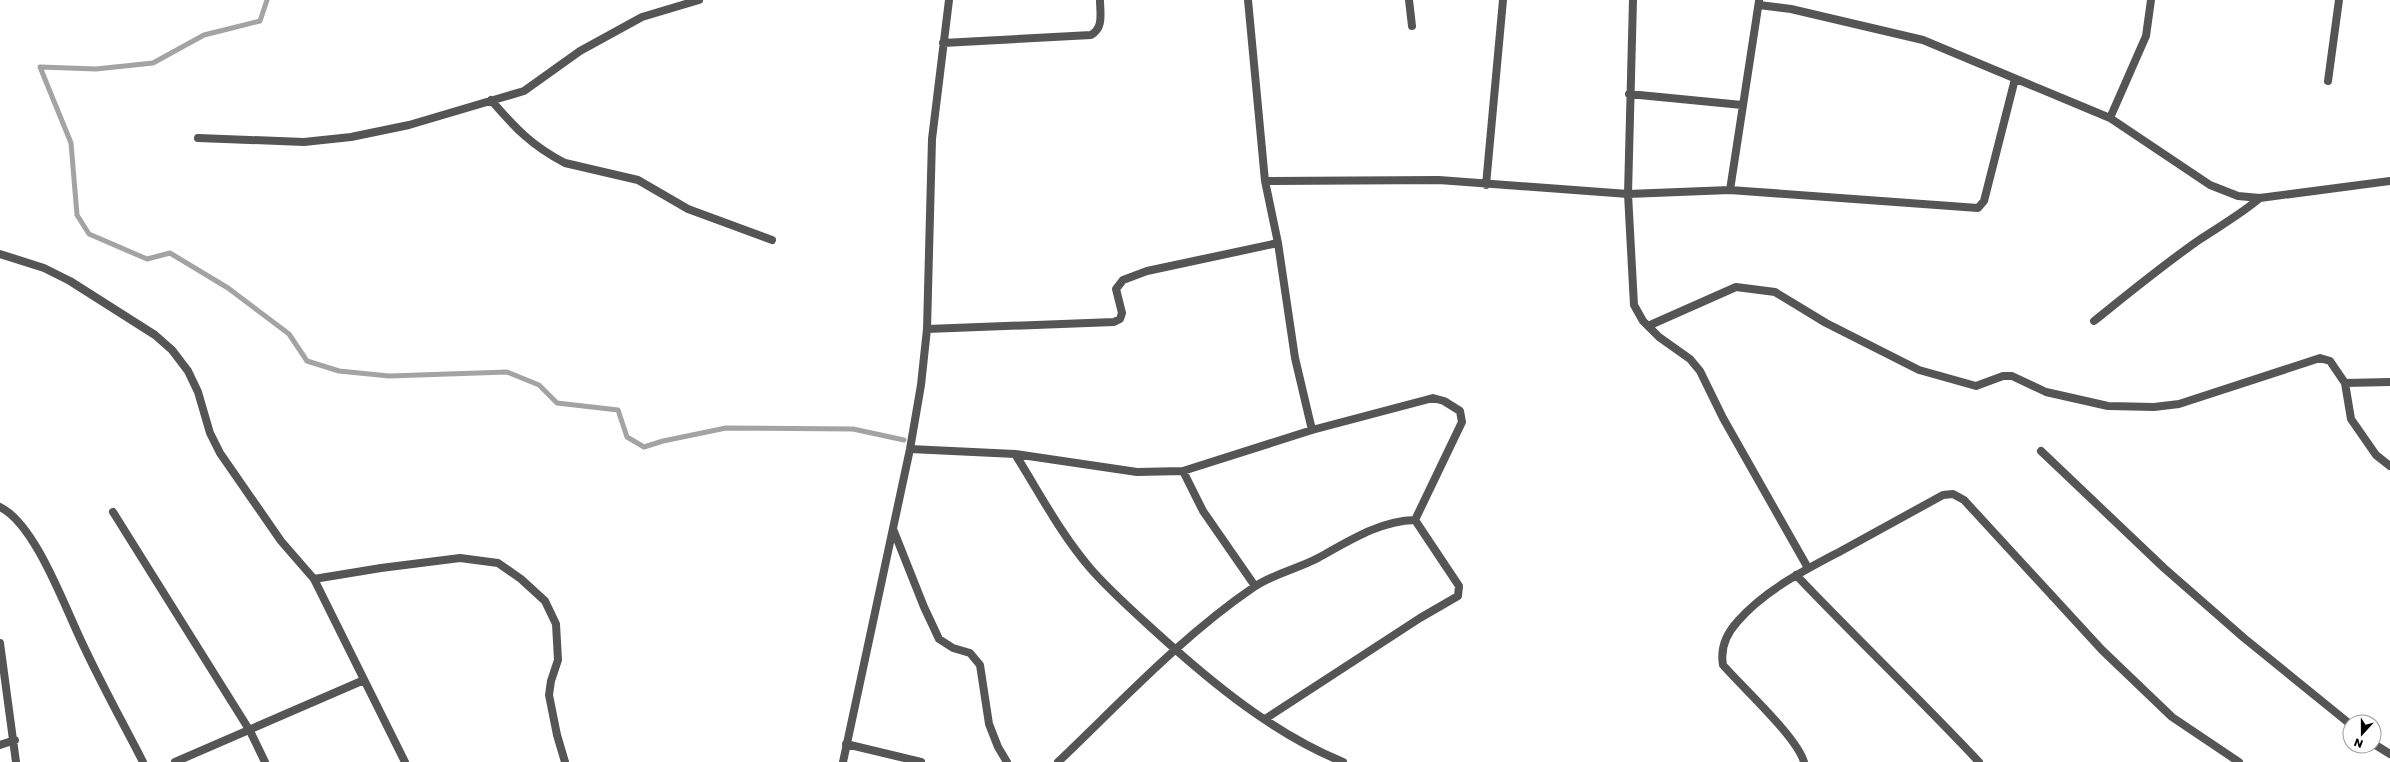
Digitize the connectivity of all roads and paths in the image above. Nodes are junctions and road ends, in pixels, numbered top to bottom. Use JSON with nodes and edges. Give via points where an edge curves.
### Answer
{"nodes":[{"id":1,"x":699,"y":0,"type":"edge"},
{"id":2,"x":949,"y":0,"type":"edge"},
{"id":3,"x":1100,"y":0,"type":"edge"},
{"id":4,"x":1248,"y":0,"type":"edge"},
{"id":5,"x":1409,"y":0,"type":"edge"},
{"id":6,"x":1503,"y":0,"type":"edge"},
{"id":7,"x":1633,"y":0,"type":"edge"},
{"id":8,"x":2151,"y":0,"type":"edge"},
{"id":9,"x":2339,"y":0,"type":"edge"},
{"id":10,"x":1759,"y":2,"type":"edge"},
{"id":11,"x":1412,"y":26,"type":"dead end"},
{"id":12,"x":943,"y":43,"type":"junction"},
{"id":13,"x":2015,"y":79,"type":"junction"},
{"id":14,"x":2328,"y":82,"type":"dead end"},
{"id":15,"x":1629,"y":94,"type":"junction"},
{"id":16,"x":490,"y":100,"type":"junction"},
{"id":17,"x":1742,"y":105,"type":"junction"},
{"id":18,"x":2110,"y":118,"type":"junction"},
{"id":19,"x":198,"y":138,"type":"dead end"},
{"id":20,"x":1265,"y":181,"type":"junction"},
{"id":21,"x":2390,"y":181,"type":"edge"},
{"id":22,"x":1486,"y":185,"type":"junction"},
{"id":23,"x":1730,"y":190,"type":"junction"},
{"id":24,"x":1628,"y":194,"type":"junction"},
{"id":25,"x":2260,"y":198,"type":"junction"},
{"id":26,"x":772,"y":240,"type":"dead end"},
{"id":27,"x":1278,"y":243,"type":"junction"},
{"id":28,"x":0,"y":254,"type":"edge"},
{"id":29,"x":2094,"y":321,"type":"dead end"},
{"id":30,"x":1648,"y":326,"type":"junction"},
{"id":31,"x":927,"y":329,"type":"junction"},
{"id":32,"x":2390,"y":382,"type":"edge"},
{"id":33,"x":2345,"y":383,"type":"junction"},
{"id":34,"x":1312,"y":430,"type":"junction"},
{"id":35,"x":910,"y":449,"type":"junction"},
{"id":36,"x":2041,"y":451,"type":"dead end"},
{"id":37,"x":1015,"y":454,"type":"junction"},
{"id":38,"x":2390,"y":466,"type":"edge"},
{"id":39,"x":1183,"y":471,"type":"junction"},
{"id":40,"x":0,"y":507,"type":"edge"},
{"id":41,"x":113,"y":512,"type":"dead end"},
{"id":42,"x":1415,"y":520,"type":"junction"},
{"id":43,"x":893,"y":529,"type":"junction"},
{"id":44,"x":1808,"y":568,"type":"junction"},
{"id":45,"x":1796,"y":575,"type":"junction"},
{"id":46,"x":314,"y":579,"type":"junction"},
{"id":47,"x":1255,"y":586,"type":"junction"},
{"id":48,"x":0,"y":643,"type":"edge"},
{"id":49,"x":1175,"y":650,"type":"junction"},
{"id":50,"x":364,"y":680,"type":"junction"},
{"id":51,"x":2342,"y":718,"type":"edge"},
{"id":52,"x":1265,"y":719,"type":"junction"},
{"id":53,"x":250,"y":731,"type":"junction"},
{"id":54,"x":15,"y":740,"type":"junction"},
{"id":55,"x":846,"y":744,"type":"junction"},
{"id":56,"x":0,"y":745,"type":"edge"},
{"id":57,"x":16,"y":762,"type":"edge"},
{"id":58,"x":143,"y":762,"type":"edge"},
{"id":59,"x":174,"y":762,"type":"edge"},
{"id":60,"x":265,"y":762,"type":"edge"},
{"id":61,"x":405,"y":762,"type":"edge"},
{"id":62,"x":565,"y":762,"type":"edge"},
{"id":63,"x":843,"y":762,"type":"edge"},
{"id":64,"x":921,"y":762,"type":"edge"},
{"id":65,"x":1007,"y":762,"type":"edge"},
{"id":66,"x":1058,"y":762,"type":"edge"},
{"id":67,"x":1343,"y":762,"type":"edge"},
{"id":68,"x":1804,"y":762,"type":"edge"},
{"id":69,"x":1979,"y":762,"type":"edge"},
{"id":70,"x":2239,"y":762,"type":"edge"}],
"edges":[{"from":1,"to":16,"type":"street","via":[[642,17],[580,51],[524,90]]},
{"from":2,"to":12,"type":"street"},
{"from":3,"to":12,"type":"street","via":[[1100,25],[1098,32],[1091,36]]},
{"from":4,"to":20,"type":"street"},
{"from":5,"to":11,"type":"street"},
{"from":6,"to":22,"type":"street"},
{"from":7,"to":15,"type":"street"},
{"from":8,"to":18,"type":"street","via":[[2146,36]]},
{"from":9,"to":14,"type":"street"},
{"from":10,"to":13,"type":"street","via":[[1923,40]]},
{"from":10,"to":17,"type":"street"},
{"from":12,"to":31,"type":"street","via":[[932,140]]},
{"from":13,"to":18,"type":"street"},
{"from":13,"to":23,"type":"street","via":[[1984,201],[1978,208]]},
{"from":15,"to":17,"type":"street"},
{"from":15,"to":24,"type":"street"},
{"from":16,"to":19,"type":"street","via":[[409,125],[327,141]]},
{"from":16,"to":26,"type":"street","via":[[523,137],[560,160],[638,180],[688,209]]},
{"from":17,"to":23,"type":"street"},
{"from":18,"to":25,"type":"street","via":[[2215,188],[2238,196]]},
{"from":20,"to":22,"type":"street","via":[[1439,180]]},
{"from":20,"to":27,"type":"street"},
{"from":21,"to":25,"type":"street"},
{"from":22,"to":24,"type":"street"},
{"from":23,"to":24,"type":"street"},
{"from":24,"to":30,"type":"street","via":[[1634,305]]},
{"from":25,"to":29,"type":"street","via":[[2238,216],[2156,271]]},
{"from":27,"to":31,"type":"street","via":[[1147,271],[1123,280],[1116,289],[1122,313],[1120,319],[1114,322]]},
{"from":27,"to":34,"type":"street","via":[[1295,358]]},
{"from":28,"to":46,"type":"street","via":[[44,268],[70,281],[155,335],[172,350],[188,371],[198,392],[210,433],[220,453],[281,541]]},
{"from":30,"to":33,"type":"street","via":[[1736,287],[1744,287],[1775,292],[1826,323],[1919,370],[1976,386],[2004,376],[2012,376],[2046,392],[2108,406],[2154,407],[2179,404],[2320,358],[2330,361]]},
{"from":30,"to":44,"type":"street","via":[[1690,359],[1700,371],[1723,418]]},
{"from":31,"to":35,"type":"street"},
{"from":32,"to":33,"type":"street"},
{"from":33,"to":38,"type":"street","via":[[2351,419],[2376,455]]},
{"from":34,"to":39,"type":"street"},
{"from":34,"to":42,"type":"street","via":[[1433,398],[1454,406],[1460,412],[1462,422]]},
{"from":35,"to":37,"type":"street"},
{"from":35,"to":43,"type":"street"},
{"from":36,"to":51,"type":"street","via":[[2164,568],[2244,638]]},
{"from":37,"to":39,"type":"street","via":[[1137,472]]},
{"from":37,"to":49,"type":"street","via":[[1057,523],[1090,567]]},
{"from":39,"to":47,"type":"street","via":[[1203,511]]},
{"from":40,"to":58,"type":"street","via":[[18,520],[41,556],[85,651]]},
{"from":41,"to":53,"type":"street"},
{"from":42,"to":47,"type":"street","via":[[1396,520],[1381,526],[1299,568]]},
{"from":42,"to":52,"type":"street","via":[[1459,586],[1458,596]]},
{"from":43,"to":55,"type":"street"},
{"from":43,"to":65,"type":"street","via":[[939,639],[953,648],[970,654],[980,665],[989,724],[998,748]]},
{"from":44,"to":45,"type":"street"},
{"from":44,"to":70,"type":"street","via":[[1943,495],[1953,494],[1964,500],[2102,650],[2172,717]]},
{"from":45,"to":68,"type":"street","via":[[1763,598],[1738,620],[1721,651],[1723,665],[1801,752]]},
{"from":45,"to":69,"type":"street"},
{"from":46,"to":50,"type":"street"},
{"from":46,"to":62,"type":"street","via":[[460,558],[498,563],[521,579],[544,601],[556,624],[558,660],[549,695]]},
{"from":47,"to":49,"type":"street"},
{"from":48,"to":54,"type":"street"},
{"from":49,"to":52,"type":"street"},
{"from":49,"to":66,"type":"street"},
{"from":50,"to":53,"type":"street"},
{"from":50,"to":61,"type":"street"},
{"from":52,"to":67,"type":"street","via":[[1314,749]]},
{"from":53,"to":59,"type":"street"},
{"from":53,"to":60,"type":"street"},
{"from":54,"to":56,"type":"street"},
{"from":54,"to":57,"type":"street"},
{"from":55,"to":63,"type":"street"},
{"from":55,"to":64,"type":"street"}]}
